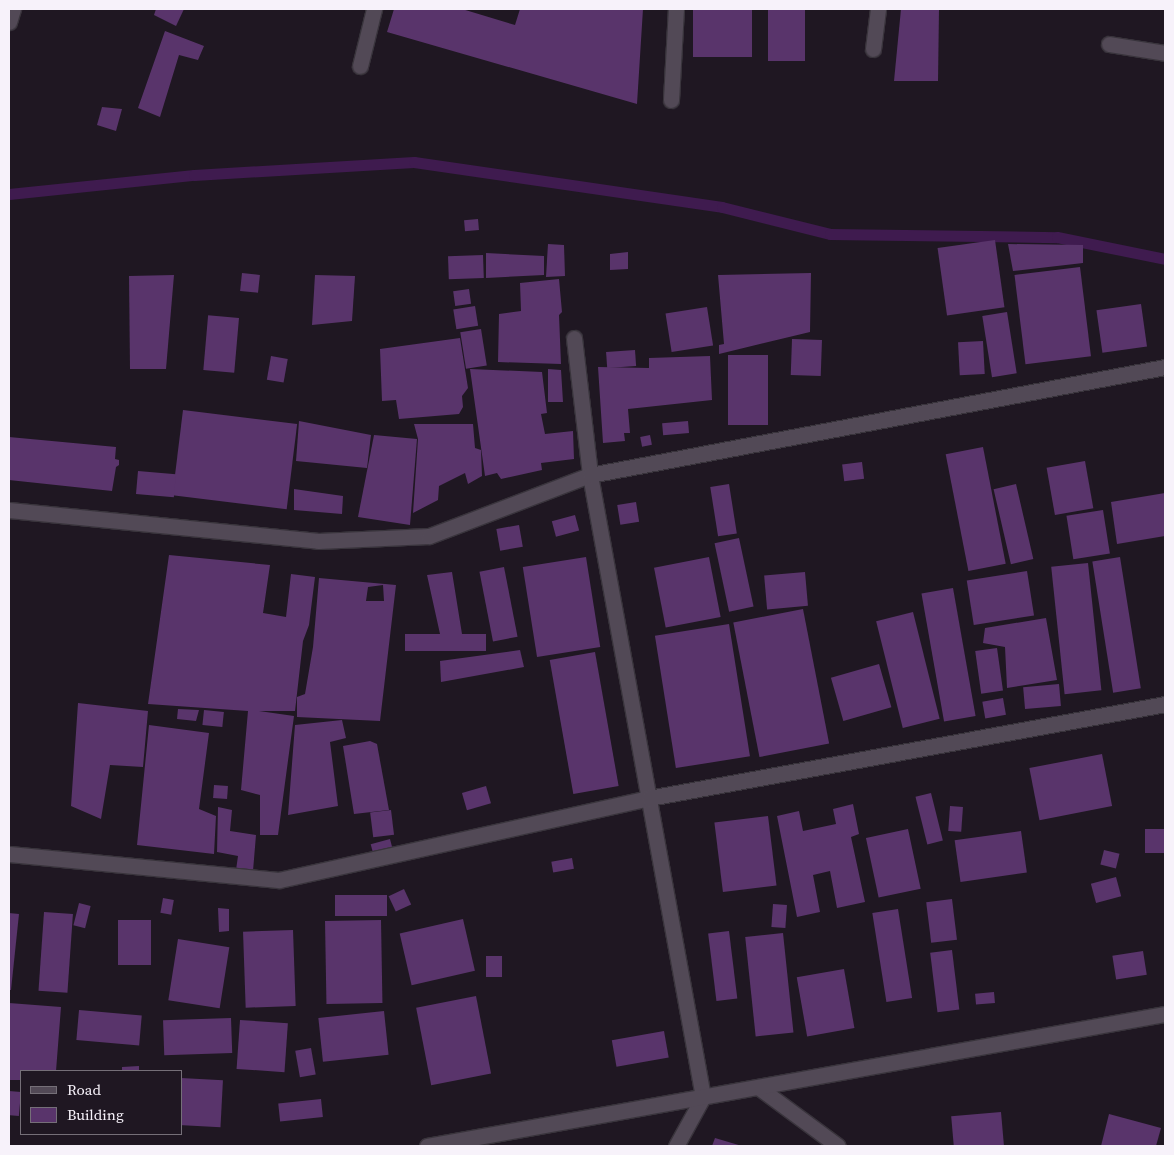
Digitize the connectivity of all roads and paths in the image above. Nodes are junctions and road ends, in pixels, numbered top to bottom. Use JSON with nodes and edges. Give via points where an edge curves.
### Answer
{"nodes":[{"id":1,"x":13,"y":9,"type":"edge"},
{"id":2,"x":374,"y":9,"type":"edge"},
{"id":3,"x":676,"y":9,"type":"edge"},
{"id":4,"x":878,"y":9,"type":"edge"},
{"id":5,"x":9,"y":22,"type":"edge"},
{"id":6,"x":1109,"y":44,"type":"dead end"},
{"id":7,"x":873,"y":49,"type":"dead end"},
{"id":8,"x":1165,"y":53,"type":"edge"},
{"id":9,"x":360,"y":66,"type":"dead end"},
{"id":10,"x":671,"y":100,"type":"dead end"},
{"id":11,"x":574,"y":338,"type":"dead end"},
{"id":12,"x":1165,"y":367,"type":"edge"},
{"id":13,"x":590,"y":475,"type":"junction"},
{"id":14,"x":9,"y":510,"type":"edge"},
{"id":15,"x":1165,"y":704,"type":"edge"},
{"id":16,"x":649,"y":798,"type":"junction"},
{"id":17,"x":9,"y":854,"type":"edge"},
{"id":18,"x":1165,"y":1014,"type":"edge"},
{"id":19,"x":758,"y":1087,"type":"junction"},
{"id":20,"x":703,"y":1097,"type":"junction"},
{"id":21,"x":427,"y":1146,"type":"edge"},
{"id":22,"x":676,"y":1146,"type":"edge"},
{"id":23,"x":838,"y":1146,"type":"edge"}],
"edges":[{"from":1,"to":5,"type":"street"},
{"from":2,"to":9,"type":"street"},
{"from":3,"to":10,"type":"street"},
{"from":4,"to":7,"type":"street"},
{"from":6,"to":8,"type":"street"},
{"from":11,"to":13,"type":"street"},
{"from":12,"to":13,"type":"street"},
{"from":13,"to":14,"type":"street","via":[[429,536],[318,541]]},
{"from":13,"to":16,"type":"street"},
{"from":15,"to":16,"type":"street"},
{"from":16,"to":17,"type":"street","via":[[279,880]]},
{"from":16,"to":20,"type":"street"},
{"from":18,"to":19,"type":"street"},
{"from":19,"to":20,"type":"street"},
{"from":19,"to":23,"type":"street"},
{"from":20,"to":21,"type":"street"},
{"from":20,"to":22,"type":"street"}]}
